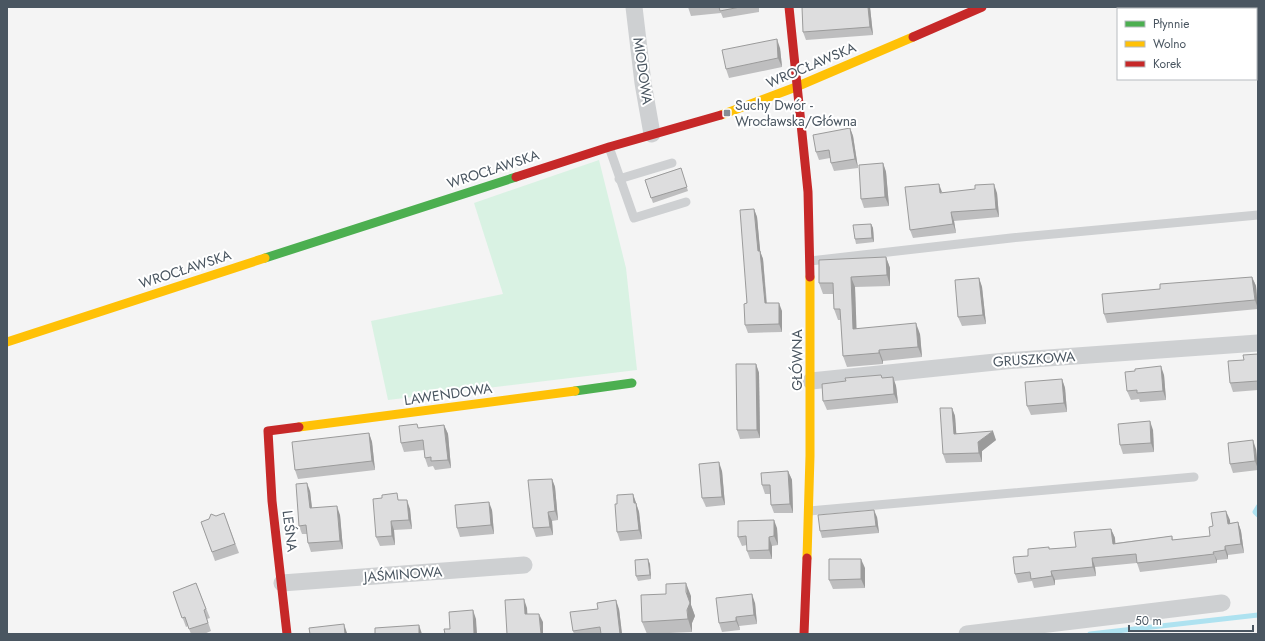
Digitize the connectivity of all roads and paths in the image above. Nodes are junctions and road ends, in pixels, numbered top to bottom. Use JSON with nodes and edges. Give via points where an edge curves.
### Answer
{"nodes":[{"id":1,"x":634,"y":7,"type":"edge"},
{"id":2,"x":789,"y":7,"type":"edge"},
{"id":3,"x":982,"y":7,"type":"edge"},
{"id":4,"x":796,"y":87,"type":"junction"},
{"id":5,"x":652,"y":134,"type":"junction"},
{"id":6,"x":609,"y":147,"type":"junction"},
{"id":7,"x":672,"y":163,"type":"dead end"},
{"id":8,"x":619,"y":179,"type":"junction"},
{"id":9,"x":686,"y":202,"type":"dead end"},
{"id":10,"x":1258,"y":215,"type":"edge"},
{"id":11,"x":810,"y":261,"type":"junction"},
{"id":12,"x":7,"y":342,"type":"edge"},
{"id":13,"x":1258,"y":343,"type":"edge"},
{"id":14,"x":811,"y":381,"type":"junction"},
{"id":15,"x":632,"y":383,"type":"dead end"},
{"id":16,"x":268,"y":431,"type":"joint"},
{"id":17,"x":1194,"y":477,"type":"dead end"},
{"id":18,"x":808,"y":511,"type":"junction"},
{"id":19,"x":524,"y":565,"type":"dead end"},
{"id":20,"x":282,"y":583,"type":"junction"},
{"id":21,"x":1222,"y":603,"type":"dead end"},
{"id":22,"x":287,"y":634,"type":"edge"},
{"id":23,"x":804,"y":634,"type":"edge"},
{"id":24,"x":967,"y":634,"type":"edge"}],
"edges":[{"from":1,"to":5,"type":"street","name":"MIODOWA"},
{"from":2,"to":4,"type":"street","name":"GŁÓWNA"},
{"from":3,"to":4,"type":"street","name":"WROCŁAWSKA"},
{"from":4,"to":5,"type":"street","name":"WROCŁAWSKA","via":[[727,113]]},
{"from":4,"to":11,"type":"street","name":"GŁÓWNA","via":[[808,192]]},
{"from":5,"to":6,"type":"street","name":"WROCŁAWSKA"},
{"from":6,"to":8,"type":"lane"},
{"from":6,"to":12,"type":"street","name":"WROCŁAWSKA"},
{"from":7,"to":8,"type":"lane"},
{"from":8,"to":9,"type":"lane","via":[[634,218]]},
{"from":10,"to":11,"type":"lane"},
{"from":11,"to":14,"type":"street","name":"GŁÓWNA"},
{"from":13,"to":14,"type":"street","name":"GRUSZKOWA","via":[[1005,361]]},
{"from":14,"to":18,"type":"street","name":"GŁÓWNA"},
{"from":15,"to":16,"type":"street","name":"LAWENDOWA"},
{"from":16,"to":20,"type":"street","name":"LEŚNA","via":[[272,501]]},
{"from":17,"to":18,"type":"lane"},
{"from":18,"to":23,"type":"street","name":"GŁÓWNA"},
{"from":19,"to":20,"type":"street","name":"JAŚMINOWA"},
{"from":20,"to":22,"type":"street","name":"LEŚNA"},
{"from":21,"to":24,"type":"street"}]}
